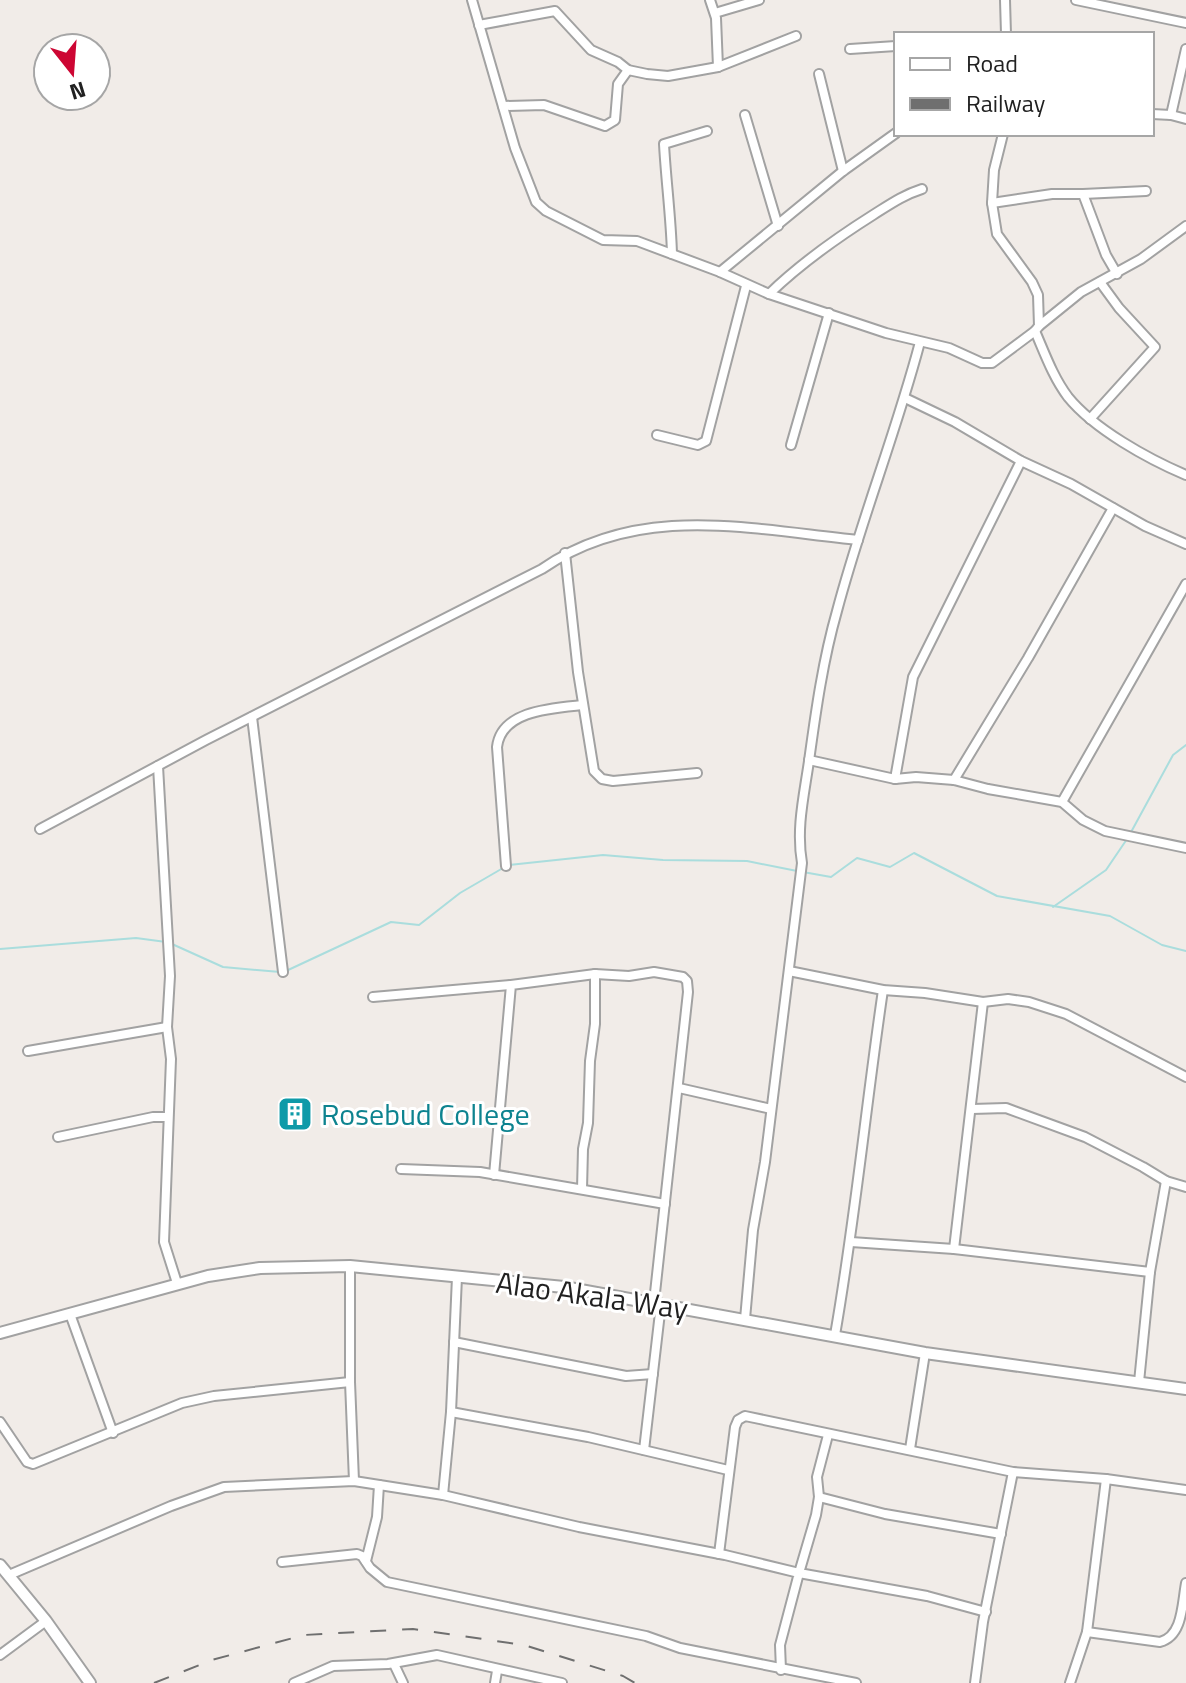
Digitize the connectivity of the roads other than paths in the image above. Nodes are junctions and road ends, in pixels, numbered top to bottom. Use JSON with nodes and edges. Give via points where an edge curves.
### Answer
{"nodes":[{"id":1,"x":472,"y":0,"type":"edge"},
{"id":2,"x":559,"y":0,"type":"edge"},
{"id":3,"x":710,"y":0,"type":"edge"},
{"id":4,"x":759,"y":0,"type":"edge"},
{"id":5,"x":1005,"y":0,"type":"edge"},
{"id":6,"x":1076,"y":0,"type":"edge"},
{"id":7,"x":555,"y":11,"type":"junction"},
{"id":8,"x":715,"y":13,"type":"junction"},
{"id":9,"x":1186,"y":23,"type":"edge"},
{"id":10,"x":479,"y":25,"type":"junction"},
{"id":11,"x":1006,"y":32,"type":"edge"},
{"id":12,"x":796,"y":36,"type":"dead end"},
{"id":13,"x":894,"y":46,"type":"edge"},
{"id":14,"x":850,"y":49,"type":"dead end"},
{"id":15,"x":1186,"y":49,"type":"edge"},
{"id":16,"x":718,"y":67,"type":"junction"},
{"id":17,"x":628,"y":70,"type":"junction"},
{"id":18,"x":819,"y":74,"type":"dead end"},
{"id":19,"x":503,"y":106,"type":"junction"},
{"id":20,"x":1154,"y":114,"type":"edge"},
{"id":21,"x":745,"y":115,"type":"dead end"},
{"id":22,"x":1171,"y":115,"type":"junction"},
{"id":23,"x":1186,"y":119,"type":"edge"},
{"id":24,"x":707,"y":131,"type":"dead end"},
{"id":25,"x":894,"y":134,"type":"edge"},
{"id":26,"x":1002,"y":136,"type":"edge"},
{"id":27,"x":843,"y":171,"type":"junction"},
{"id":28,"x":922,"y":189,"type":"dead end"},
{"id":29,"x":1146,"y":191,"type":"dead end"},
{"id":30,"x":1083,"y":194,"type":"junction"},
{"id":31,"x":992,"y":203,"type":"junction"},
{"id":32,"x":778,"y":226,"type":"junction"},
{"id":33,"x":1186,"y":226,"type":"edge"},
{"id":34,"x":672,"y":254,"type":"junction"},
{"id":35,"x":720,"y":272,"type":"junction"},
{"id":36,"x":1117,"y":274,"type":"junction"},
{"id":37,"x":1100,"y":282,"type":"junction"},
{"id":38,"x":746,"y":286,"type":"junction"},
{"id":39,"x":769,"y":294,"type":"junction"},
{"id":40,"x":829,"y":313,"type":"junction"},
{"id":41,"x":1037,"y":328,"type":"junction"},
{"id":42,"x":920,"y":342,"type":"junction"},
{"id":43,"x":905,"y":398,"type":"junction"},
{"id":44,"x":1090,"y":419,"type":"junction"},
{"id":45,"x":657,"y":435,"type":"dead end"},
{"id":46,"x":791,"y":445,"type":"dead end"},
{"id":47,"x":1021,"y":461,"type":"junction"},
{"id":48,"x":1186,"y":475,"type":"edge"},
{"id":49,"x":1113,"y":508,"type":"junction"},
{"id":50,"x":858,"y":540,"type":"junction"},
{"id":51,"x":1186,"y":544,"type":"edge"},
{"id":52,"x":565,"y":553,"type":"junction"},
{"id":53,"x":1186,"y":584,"type":"edge"},
{"id":54,"x":583,"y":705,"type":"junction"},
{"id":55,"x":252,"y":717,"type":"junction"},
{"id":56,"x":809,"y":760,"type":"junction"},
{"id":57,"x":158,"y":766,"type":"junction"},
{"id":58,"x":697,"y":773,"type":"dead end"},
{"id":59,"x":895,"y":779,"type":"junction"},
{"id":60,"x":954,"y":780,"type":"junction"},
{"id":61,"x":1062,"y":802,"type":"junction"},
{"id":62,"x":40,"y":829,"type":"dead end"},
{"id":63,"x":1186,"y":848,"type":"edge"},
{"id":64,"x":506,"y":866,"type":"dead end"},
{"id":65,"x":789,"y":971,"type":"junction"},
{"id":66,"x":283,"y":972,"type":"dead end"},
{"id":67,"x":595,"y":974,"type":"junction"},
{"id":68,"x":511,"y":985,"type":"junction"},
{"id":69,"x":883,"y":990,"type":"junction"},
{"id":70,"x":373,"y":997,"type":"dead end"},
{"id":71,"x":983,"y":1002,"type":"junction"},
{"id":72,"x":167,"y":1027,"type":"junction"},
{"id":73,"x":28,"y":1051,"type":"dead end"},
{"id":74,"x":1186,"y":1077,"type":"edge"},
{"id":75,"x":679,"y":1088,"type":"junction"},
{"id":76,"x":771,"y":1109,"type":"junction"},
{"id":77,"x":972,"y":1109,"type":"junction"},
{"id":78,"x":168,"y":1117,"type":"junction"},
{"id":79,"x":58,"y":1137,"type":"dead end"},
{"id":80,"x":401,"y":1169,"type":"dead end"},
{"id":81,"x":494,"y":1175,"type":"junction"},
{"id":82,"x":1166,"y":1181,"type":"junction"},
{"id":83,"x":1186,"y":1187,"type":"edge"},
{"id":84,"x":582,"y":1189,"type":"junction"},
{"id":85,"x":665,"y":1204,"type":"junction"},
{"id":86,"x":851,"y":1242,"type":"junction"},
{"id":87,"x":954,"y":1249,"type":"junction"},
{"id":88,"x":350,"y":1266,"type":"junction"},
{"id":89,"x":1150,"y":1272,"type":"junction"},
{"id":90,"x":457,"y":1277,"type":"junction"},
{"id":91,"x":177,"y":1283,"type":"junction"},
{"id":92,"x":657,"y":1303,"type":"junction"},
{"id":93,"x":70,"y":1314,"type":"junction"},
{"id":94,"x":745,"y":1319,"type":"junction"},
{"id":95,"x":0,"y":1333,"type":"edge"},
{"id":96,"x":835,"y":1335,"type":"junction"},
{"id":97,"x":454,"y":1342,"type":"junction"},
{"id":98,"x":925,"y":1353,"type":"junction"},
{"id":99,"x":653,"y":1374,"type":"junction"},
{"id":100,"x":350,"y":1382,"type":"junction"},
{"id":101,"x":1139,"y":1382,"type":"junction"},
{"id":102,"x":1186,"y":1389,"type":"edge"},
{"id":103,"x":451,"y":1412,"type":"junction"},
{"id":104,"x":0,"y":1422,"type":"edge"},
{"id":105,"x":113,"y":1433,"type":"junction"},
{"id":106,"x":828,"y":1435,"type":"junction"},
{"id":107,"x":910,"y":1449,"type":"junction"},
{"id":108,"x":644,"y":1450,"type":"junction"},
{"id":109,"x":728,"y":1470,"type":"junction"},
{"id":110,"x":1013,"y":1472,"type":"junction"},
{"id":111,"x":1106,"y":1479,"type":"junction"},
{"id":112,"x":354,"y":1481,"type":"junction"},
{"id":113,"x":379,"y":1485,"type":"junction"},
{"id":114,"x":1186,"y":1490,"type":"edge"},
{"id":115,"x":443,"y":1495,"type":"junction"},
{"id":116,"x":819,"y":1497,"type":"junction"},
{"id":117,"x":1001,"y":1534,"type":"junction"},
{"id":118,"x":719,"y":1554,"type":"junction"},
{"id":119,"x":366,"y":1561,"type":"junction"},
{"id":120,"x":282,"y":1562,"type":"dead end"},
{"id":121,"x":0,"y":1565,"type":"edge"},
{"id":122,"x":799,"y":1573,"type":"junction"},
{"id":123,"x":9,"y":1575,"type":"junction"},
{"id":124,"x":1186,"y":1583,"type":"edge"},
{"id":125,"x":986,"y":1612,"type":"junction"},
{"id":126,"x":46,"y":1621,"type":"junction"},
{"id":127,"x":1087,"y":1632,"type":"junction"},
{"id":128,"x":0,"y":1655,"type":"edge"},
{"id":129,"x":394,"y":1664,"type":"junction"},
{"id":130,"x":781,"y":1670,"type":"junction"},
{"id":131,"x":497,"y":1671,"type":"junction"},
{"id":132,"x":90,"y":1683,"type":"edge"},
{"id":133,"x":294,"y":1683,"type":"edge"},
{"id":134,"x":403,"y":1683,"type":"edge"},
{"id":135,"x":495,"y":1683,"type":"edge"},
{"id":136,"x":562,"y":1683,"type":"edge"},
{"id":137,"x":856,"y":1683,"type":"edge"},
{"id":138,"x":975,"y":1683,"type":"edge"},
{"id":139,"x":1070,"y":1683,"type":"edge"}],
"edges":[{"from":1,"to":10,"type":"street"},
{"from":2,"to":7,"type":"street"},
{"from":3,"to":8,"type":"street"},
{"from":4,"to":8,"type":"street"},
{"from":5,"to":11,"type":"street"},
{"from":6,"to":9,"type":"street"},
{"from":7,"to":10,"type":"street"},
{"from":7,"to":17,"type":"street","via":[[591,50]]},
{"from":8,"to":16,"type":"street"},
{"from":10,"to":19,"type":"street"},
{"from":12,"to":16,"type":"street"},
{"from":13,"to":14,"type":"street"},
{"from":15,"to":22,"type":"street"},
{"from":16,"to":17,"type":"street","via":[[668,76]]},
{"from":17,"to":19,"type":"street","via":[[618,84],[615,120],[608,126],[544,105]]},
{"from":18,"to":27,"type":"street"},
{"from":19,"to":34,"type":"street","via":[[540,207],[603,240],[637,241]]},
{"from":20,"to":22,"type":"street"},
{"from":21,"to":32,"type":"street"},
{"from":22,"to":23,"type":"street"},
{"from":24,"to":34,"type":"street","via":[[664,144]]},
{"from":25,"to":27,"type":"street"},
{"from":26,"to":31,"type":"street"},
{"from":27,"to":32,"type":"street"},
{"from":28,"to":39,"type":"street","via":[[831,241]]},
{"from":29,"to":30,"type":"street"},
{"from":30,"to":31,"type":"street"},
{"from":30,"to":36,"type":"street"},
{"from":31,"to":41,"type":"street","via":[[997,234],[1038,295]]},
{"from":32,"to":35,"type":"street"},
{"from":33,"to":36,"type":"street"},
{"from":34,"to":35,"type":"street"},
{"from":35,"to":38,"type":"street"},
{"from":36,"to":37,"type":"street"},
{"from":37,"to":41,"type":"street"},
{"from":37,"to":44,"type":"street","via":[[1155,347]]},
{"from":38,"to":39,"type":"street"},
{"from":38,"to":45,"type":"street","via":[[706,441],[698,445]]},
{"from":39,"to":40,"type":"street"},
{"from":40,"to":42,"type":"street"},
{"from":40,"to":46,"type":"street"},
{"from":41,"to":42,"type":"street","via":[[987,364]]},
{"from":41,"to":44,"type":"street","via":[[1054,375]]},
{"from":42,"to":43,"type":"street"},
{"from":43,"to":47,"type":"street"},
{"from":43,"to":50,"type":"street"},
{"from":44,"to":48,"type":"street"},
{"from":47,"to":49,"type":"street"},
{"from":47,"to":59,"type":"street","via":[[913,677]]},
{"from":49,"to":51,"type":"street"},
{"from":49,"to":60,"type":"street"},
{"from":50,"to":52,"type":"street","via":[[676,524],[633,530]]},
{"from":50,"to":56,"type":"street","via":[[818,692]]},
{"from":52,"to":54,"type":"street"},
{"from":52,"to":55,"type":"street"},
{"from":53,"to":61,"type":"street"},
{"from":54,"to":58,"type":"street","via":[[597,777],[613,781]]},
{"from":54,"to":64,"type":"street","via":[[525,716],[500,735]]},
{"from":55,"to":57,"type":"street"},
{"from":55,"to":66,"type":"street"},
{"from":56,"to":59,"type":"street"},
{"from":56,"to":65,"type":"street","via":[[799,822],[802,863]]},
{"from":57,"to":62,"type":"street"},
{"from":57,"to":72,"type":"street","via":[[170,976]]},
{"from":59,"to":60,"type":"street"},
{"from":60,"to":61,"type":"street"},
{"from":61,"to":63,"type":"street","via":[[1105,831]]},
{"from":65,"to":69,"type":"street"},
{"from":65,"to":76,"type":"street"},
{"from":67,"to":68,"type":"street"},
{"from":67,"to":75,"type":"street","via":[[666,973],[687,981]]},
{"from":67,"to":84,"type":"street"},
{"from":68,"to":70,"type":"street"},
{"from":68,"to":81,"type":"street"},
{"from":69,"to":71,"type":"street"},
{"from":69,"to":86,"type":"street"},
{"from":71,"to":74,"type":"street","via":[[1029,1002],[1066,1014]]},
{"from":71,"to":77,"type":"street"},
{"from":72,"to":73,"type":"street"},
{"from":72,"to":78,"type":"street"},
{"from":75,"to":76,"type":"street"},
{"from":75,"to":85,"type":"street"},
{"from":76,"to":94,"type":"street"},
{"from":77,"to":82,"type":"street","via":[[1006,1108],[1085,1137]]},
{"from":77,"to":87,"type":"street"},
{"from":78,"to":79,"type":"street"},
{"from":78,"to":91,"type":"street","via":[[164,1242]]},
{"from":80,"to":81,"type":"street"},
{"from":81,"to":84,"type":"street"},
{"from":82,"to":83,"type":"street"},
{"from":82,"to":89,"type":"street"},
{"from":84,"to":85,"type":"street"},
{"from":85,"to":92,"type":"street"},
{"from":86,"to":87,"type":"street"},
{"from":86,"to":96,"type":"street"},
{"from":87,"to":89,"type":"street"},
{"from":88,"to":90,"type":"street","name":"Alao Akala Way"},
{"from":88,"to":91,"type":"street","name":"Alao Akala Way","via":[[260,1268]]},
{"from":88,"to":100,"type":"street"},
{"from":89,"to":101,"type":"street"},
{"from":90,"to":92,"type":"street","name":"Alao Akala Way"},
{"from":90,"to":97,"type":"street"},
{"from":91,"to":93,"type":"street","name":"Alao Akala Way"},
{"from":92,"to":94,"type":"street","name":"Alao Akala Way"},
{"from":92,"to":99,"type":"street"},
{"from":93,"to":95,"type":"street","name":"Alao Akala Way"},
{"from":93,"to":105,"type":"street"},
{"from":94,"to":96,"type":"street","name":"Alao Akala Way"},
{"from":96,"to":98,"type":"street","name":"Alao Akala Way"},
{"from":97,"to":99,"type":"street","via":[[626,1376]]},
{"from":97,"to":103,"type":"street"},
{"from":98,"to":101,"type":"street","name":"Alao Akala Way"},
{"from":98,"to":107,"type":"street"},
{"from":99,"to":108,"type":"street"},
{"from":100,"to":105,"type":"street","via":[[182,1403]]},
{"from":100,"to":112,"type":"street"},
{"from":101,"to":102,"type":"street","name":"Alao Akala Way"},
{"from":103,"to":108,"type":"street"},
{"from":103,"to":115,"type":"street"},
{"from":104,"to":105,"type":"street","via":[[33,1464]]},
{"from":106,"to":107,"type":"street"},
{"from":106,"to":109,"type":"street","via":[[745,1416],[735,1427]]},
{"from":106,"to":116,"type":"street","via":[[817,1477]]},
{"from":107,"to":110,"type":"street"},
{"from":108,"to":109,"type":"street"},
{"from":109,"to":118,"type":"street"},
{"from":110,"to":111,"type":"street"},
{"from":110,"to":117,"type":"street"},
{"from":111,"to":114,"type":"street"},
{"from":111,"to":127,"type":"street"},
{"from":112,"to":113,"type":"street"},
{"from":112,"to":123,"type":"street","via":[[224,1487]]},
{"from":113,"to":115,"type":"street"},
{"from":113,"to":119,"type":"street"},
{"from":115,"to":118,"type":"street"},
{"from":116,"to":117,"type":"street"},
{"from":116,"to":122,"type":"street"},
{"from":117,"to":125,"type":"street"},
{"from":118,"to":122,"type":"street"},
{"from":119,"to":120,"type":"street","via":[[357,1554]]},
{"from":119,"to":130,"type":"street","via":[[387,1582]]},
{"from":121,"to":123,"type":"street"},
{"from":122,"to":125,"type":"street"},
{"from":122,"to":130,"type":"street","via":[[780,1645]]},
{"from":123,"to":126,"type":"street"},
{"from":124,"to":127,"type":"street","via":[[1178,1628],[1169,1640]]},
{"from":125,"to":138,"type":"street"},
{"from":126,"to":128,"type":"street"},
{"from":126,"to":132,"type":"street"},
{"from":127,"to":139,"type":"street"},
{"from":129,"to":131,"type":"street","via":[[437,1655]]},
{"from":129,"to":133,"type":"street","via":[[333,1666]]},
{"from":129,"to":134,"type":"street"},
{"from":130,"to":137,"type":"street"},
{"from":131,"to":135,"type":"street"},
{"from":131,"to":136,"type":"street"}]}
